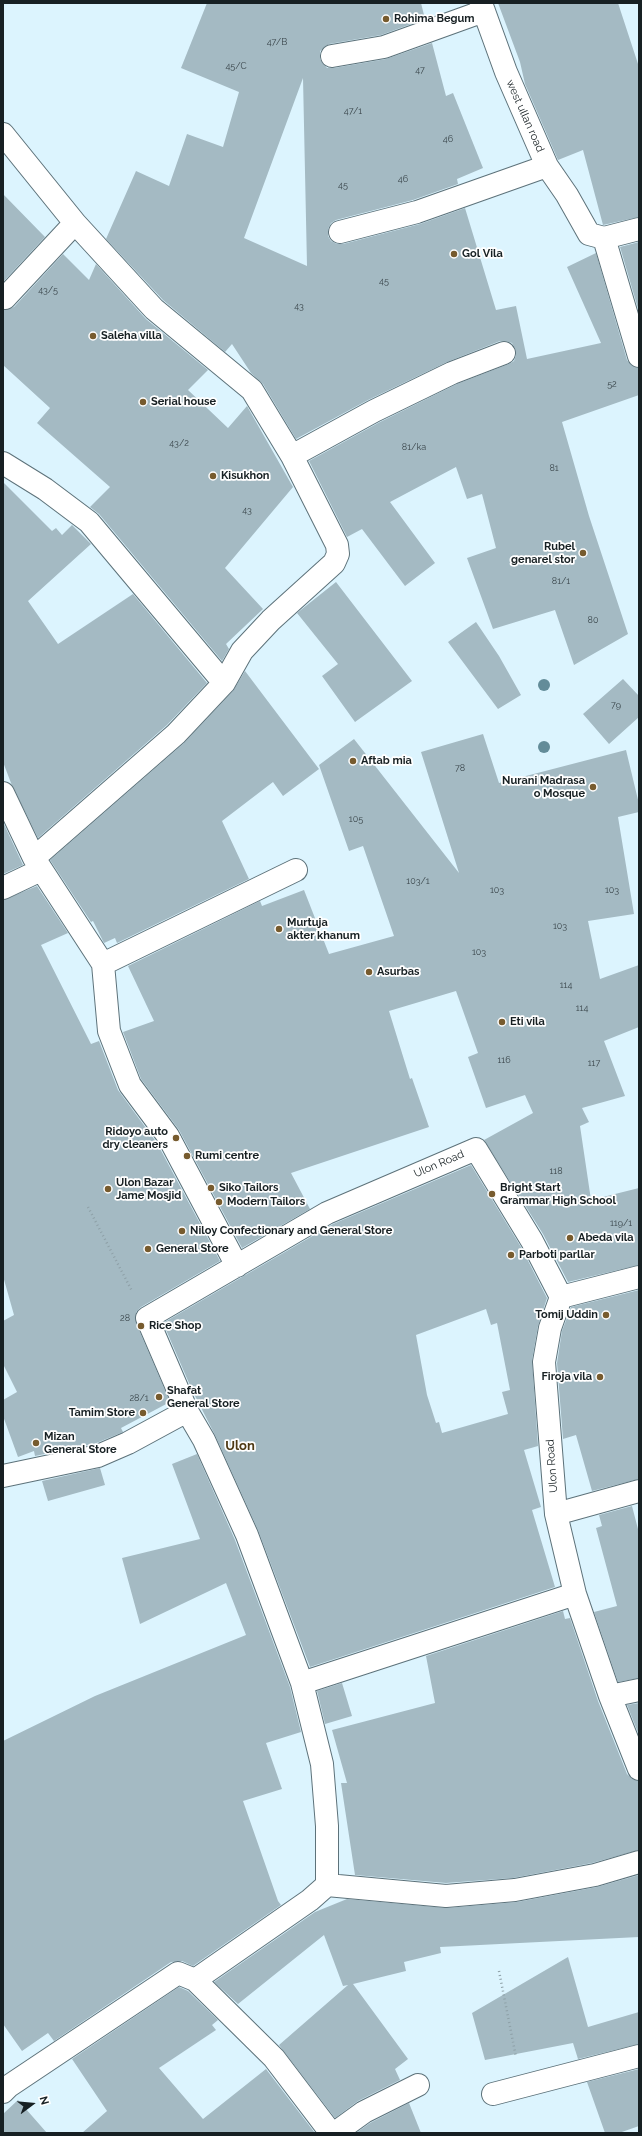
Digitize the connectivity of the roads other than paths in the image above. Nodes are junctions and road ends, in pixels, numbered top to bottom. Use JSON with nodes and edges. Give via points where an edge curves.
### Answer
{"nodes":[{"id":1,"x":483,"y":7,"type":"edge"},
{"id":2,"x":332,"y":56,"type":"dead end"},
{"id":3,"x":3,"y":134,"type":"edge"},
{"id":4,"x":547,"y":166,"type":"junction"},
{"id":5,"x":75,"y":223,"type":"junction"},
{"id":6,"x":639,"y":229,"type":"edge"},
{"id":7,"x":340,"y":232,"type":"dead end"},
{"id":8,"x":597,"y":236,"type":"junction"},
{"id":9,"x":5,"y":298,"type":"dead end"},
{"id":10,"x":504,"y":353,"type":"dead end"},
{"id":11,"x":639,"y":356,"type":"edge"},
{"id":12,"x":292,"y":456,"type":"junction"},
{"id":13,"x":3,"y":463,"type":"edge"},
{"id":14,"x":224,"y":683,"type":"junction"},
{"id":15,"x":3,"y":793,"type":"edge"},
{"id":16,"x":38,"y":864,"type":"junction"},
{"id":17,"x":296,"y":870,"type":"dead end"},
{"id":18,"x":3,"y":888,"type":"edge"},
{"id":19,"x":103,"y":964,"type":"junction"},
{"id":20,"x":237,"y":1266,"type":"junction"},
{"id":21,"x":639,"y":1277,"type":"edge"},
{"id":22,"x":561,"y":1297,"type":"junction"},
{"id":23,"x":187,"y":1412,"type":"junction"},
{"id":24,"x":3,"y":1476,"type":"edge"},
{"id":25,"x":639,"y":1491,"type":"edge"},
{"id":26,"x":556,"y":1514,"type":"junction"},
{"id":27,"x":575,"y":1594,"type":"junction"},
{"id":28,"x":302,"y":1683,"type":"junction"},
{"id":29,"x":639,"y":1690,"type":"edge"},
{"id":30,"x":610,"y":1696,"type":"junction"},
{"id":31,"x":639,"y":1769,"type":"edge"},
{"id":32,"x":639,"y":1862,"type":"edge"},
{"id":33,"x":327,"y":1885,"type":"junction"},
{"id":34,"x":195,"y":1980,"type":"junction"},
{"id":35,"x":639,"y":2056,"type":"edge"},
{"id":36,"x":418,"y":2085,"type":"dead end"},
{"id":37,"x":3,"y":2092,"type":"edge"},
{"id":38,"x":493,"y":2094,"type":"dead end"},
{"id":39,"x":331,"y":2133,"type":"edge"},
{"id":40,"x":335,"y":2133,"type":"edge"}],
"edges":[{"from":1,"to":2,"type":"street","name":"west ullan road","via":[[384,47]]},
{"from":1,"to":4,"type":"street","name":"west ullan road","via":[[506,72]]},
{"from":3,"to":5,"type":"street"},
{"from":4,"to":7,"type":"street","name":"west ullan road","via":[[417,212]]},
{"from":4,"to":8,"type":"street","name":"west ullan road"},
{"from":5,"to":9,"type":"street"},
{"from":5,"to":12,"type":"street","via":[[154,309],[252,390]]},
{"from":6,"to":8,"type":"street"},
{"from":8,"to":11,"type":"street","name":"west ullan road"},
{"from":10,"to":12,"type":"street","via":[[452,373],[374,411]]},
{"from":12,"to":14,"type":"street","via":[[337,545],[338,554],[334,562],[271,620],[242,651]]},
{"from":13,"to":14,"type":"street","via":[[45,489],[89,522]]},
{"from":14,"to":16,"type":"street","via":[[176,734]]},
{"from":15,"to":16,"type":"street"},
{"from":16,"to":18,"type":"street"},
{"from":16,"to":19,"type":"street"},
{"from":17,"to":19,"type":"street"},
{"from":19,"to":20,"type":"street","via":[[109,1031],[130,1085],[168,1136]]},
{"from":20,"to":22,"type":"street","name":"Ulon Road","via":[[327,1213],[476,1149],[532,1241]]},
{"from":20,"to":23,"type":"street","name":"Ulon Road","via":[[147,1318]]},
{"from":21,"to":22,"type":"street"},
{"from":22,"to":26,"type":"street","name":"Ulon Road","via":[[550,1328],[544,1362]]},
{"from":23,"to":24,"type":"street","via":[[98,1456]]},
{"from":23,"to":28,"type":"street","via":[[204,1440],[247,1534]]},
{"from":25,"to":26,"type":"street"},
{"from":26,"to":27,"type":"street","name":"Ulon Road"},
{"from":27,"to":28,"type":"street"},
{"from":27,"to":30,"type":"street","name":"Ulon Road"},
{"from":28,"to":33,"type":"street","via":[[322,1764],[327,1826]]},
{"from":29,"to":30,"type":"street"},
{"from":30,"to":31,"type":"street","name":"Ulon Road"},
{"from":32,"to":33,"type":"street","via":[[595,1875],[515,1890],[446,1896]]},
{"from":33,"to":34,"type":"street","via":[[310,1900]]},
{"from":34,"to":37,"type":"street","via":[[178,1973]]},
{"from":34,"to":39,"type":"street","via":[[274,2058]]},
{"from":35,"to":38,"type":"street"},
{"from":36,"to":40,"type":"street","via":[[364,2112]]}]}
